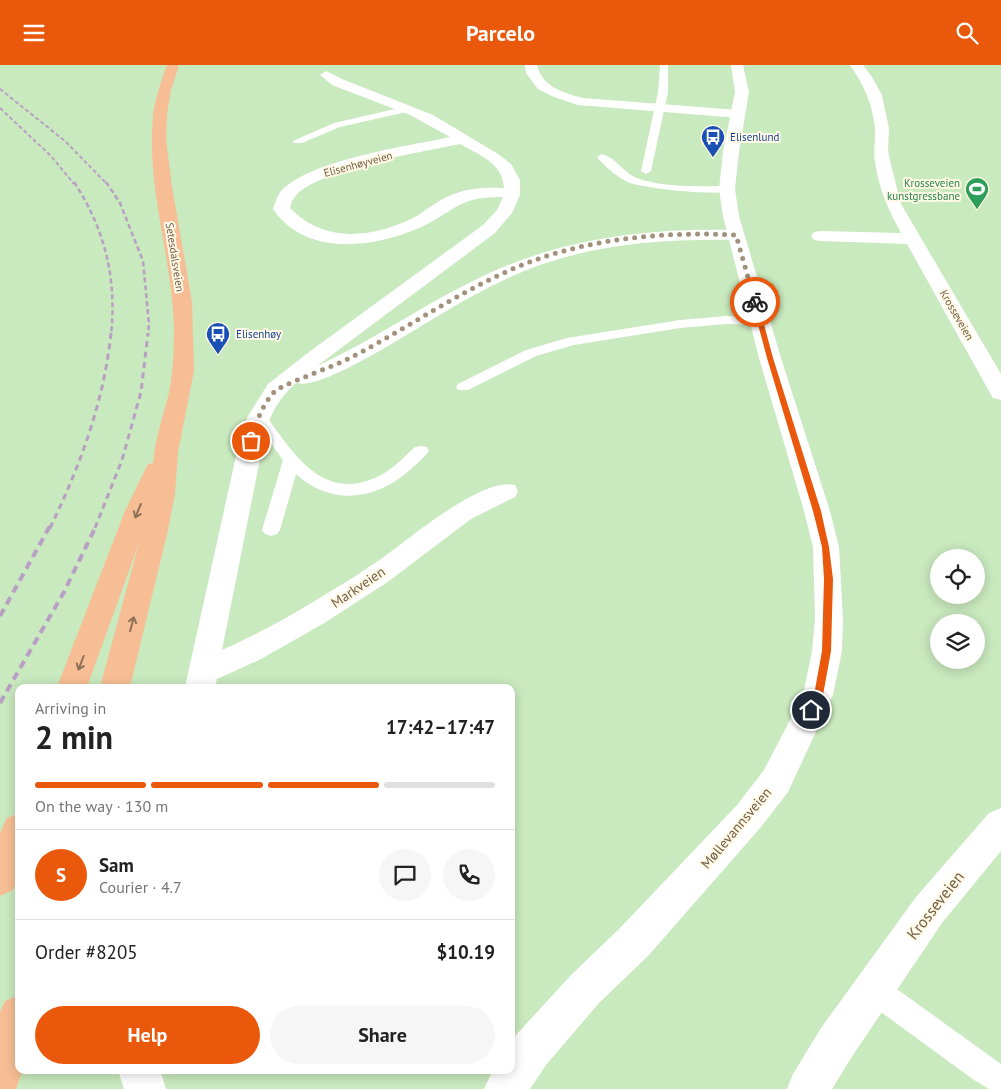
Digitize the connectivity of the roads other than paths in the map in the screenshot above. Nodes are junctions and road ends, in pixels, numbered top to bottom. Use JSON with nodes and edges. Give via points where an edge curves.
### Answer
{"nodes":[{"id":1,"x":173,"y":65,"type":"edge"},
{"id":2,"x":531,"y":65,"type":"edge"},
{"id":3,"x":664,"y":65,"type":"edge"},
{"id":4,"x":737,"y":65,"type":"edge"},
{"id":5,"x":856,"y":65,"type":"edge"},
{"id":6,"x":326,"y":75,"type":"dead end"},
{"id":7,"x":660,"y":108,"type":"junction"},
{"id":8,"x":408,"y":109,"type":"junction"},
{"id":9,"x":738,"y":114,"type":"junction"},
{"id":10,"x":461,"y":139,"type":"junction"},
{"id":11,"x":298,"y":141,"type":"dead end"},
{"id":12,"x":602,"y":157,"type":"dead end"},
{"id":13,"x":646,"y":171,"type":"dead end"},
{"id":14,"x":728,"y":189,"type":"junction"},
{"id":15,"x":511,"y":193,"type":"junction"},
{"id":16,"x":736,"y":235,"type":"junction"},
{"id":17,"x":820,"y":236,"type":"dead end"},
{"id":18,"x":912,"y":239,"type":"junction"},
{"id":19,"x":761,"y":321,"type":"junction"},
{"id":20,"x":463,"y":387,"type":"dead end"},
{"id":21,"x":276,"y":389,"type":"junction"},
{"id":22,"x":1001,"y":393,"type":"edge"},
{"id":23,"x":259,"y":416,"type":"junction"},
{"id":24,"x":166,"y":451,"type":"junction"},
{"id":25,"x":421,"y":451,"type":"dead end"},
{"id":26,"x":291,"y":461,"type":"junction"},
{"id":27,"x":506,"y":491,"type":"dead end"},
{"id":28,"x":271,"y":530,"type":"dead end"},
{"id":29,"x":202,"y":679,"type":"edge"},
{"id":30,"x":73,"y":684,"type":"edge"},
{"id":31,"x":116,"y":684,"type":"edge"},
{"id":32,"x":1001,"y":824,"type":"edge"},
{"id":33,"x":15,"y":839,"type":"edge"},
{"id":34,"x":0,"y":878,"type":"edge"},
{"id":35,"x":873,"y":989,"type":"junction"},
{"id":36,"x":15,"y":1028,"type":"edge"},
{"id":37,"x":140,"y":1074,"type":"edge"},
{"id":38,"x":0,"y":1076,"type":"edge"},
{"id":39,"x":1001,"y":1080,"type":"edge"},
{"id":40,"x":145,"y":1089,"type":"edge"},
{"id":41,"x":505,"y":1089,"type":"edge"},
{"id":42,"x":808,"y":1089,"type":"edge"}],
"edges":[{"from":1,"to":24,"type":"highway","name":"Setesdalsveien","via":[[158,130],[159,160],[184,316],[183,372]]},
{"from":2,"to":7,"type":"street","via":[[540,83],[570,98],[600,104]]},
{"from":3,"to":7,"type":"lane"},
{"from":4,"to":9,"type":"street","name":"Møllevannsveien","via":[[742,92]]},
{"from":5,"to":18,"type":"street","name":"Krosseveien","via":[[875,95],[887,185],[893,204]]},
{"from":6,"to":8,"type":"street"},
{"from":7,"to":9,"type":"street"},
{"from":7,"to":13,"type":"lane"},
{"from":8,"to":10,"type":"street","via":[[440,124]]},
{"from":8,"to":11,"type":"lane","via":[[354,120]]},
{"from":9,"to":14,"type":"street","name":"Møllevannsveien"},
{"from":10,"to":15,"type":"street","via":[[499,162],[512,180]]},
{"from":10,"to":15,"type":"street","name":"Elisenhøyveien","via":[[317,175],[287,193],[281,209],[295,224],[315,234],[350,240],[368,239],[416,223],[457,198],[480,192]]},
{"from":12,"to":14,"type":"lane","via":[[634,181]]},
{"from":14,"to":16,"type":"street","name":"Møllevannsveien"},
{"from":15,"to":21,"type":"street","via":[[508,207],[489,229]]},
{"from":16,"to":19,"type":"street","name":"Møllevannsveien"},
{"from":16,"to":21,"type":"street","via":[[647,236],[582,246],[542,257],[468,290],[346,360]]},
{"from":17,"to":18,"type":"street"},
{"from":18,"to":22,"type":"street","name":"Krosseveien"},
{"from":19,"to":20,"type":"lane","via":[[680,324],[572,341],[531,353]]},
{"from":19,"to":41,"type":"street","name":"Møllevannsveien","via":[[826,547],[829,619],[827,651],[818,695],[776,781],[749,816],[634,942],[585,989],[531,1050]]},
{"from":21,"to":23,"type":"street","name":"Markveien"},
{"from":23,"to":26,"type":"lane"},
{"from":23,"to":29,"type":"street","name":"Markveien","via":[[235,513]]},
{"from":24,"to":30,"type":"highway","name":"Setesdalsveien","one_way":true,"via":[[138,511]]},
{"from":31,"to":24,"type":"highway","name":"Setesdalsveien","one_way":true,"via":[[160,507]]},
{"from":25,"to":26,"type":"lane","via":[[387,479],[362,489],[329,488],[314,482]]},
{"from":26,"to":28,"type":"lane"},
{"from":27,"to":29,"type":"street","name":"Markveien","via":[[464,512],[381,573],[314,616]]},
{"from":32,"to":35,"type":"street","name":"Krosseveien","via":[[929,910]]},
{"from":33,"to":34,"type":"highway"},
{"from":35,"to":39,"type":"lane"},
{"from":35,"to":42,"type":"street","name":"Krosseveien"},
{"from":36,"to":38,"type":"highway"},
{"from":37,"to":40,"type":"street"}]}
